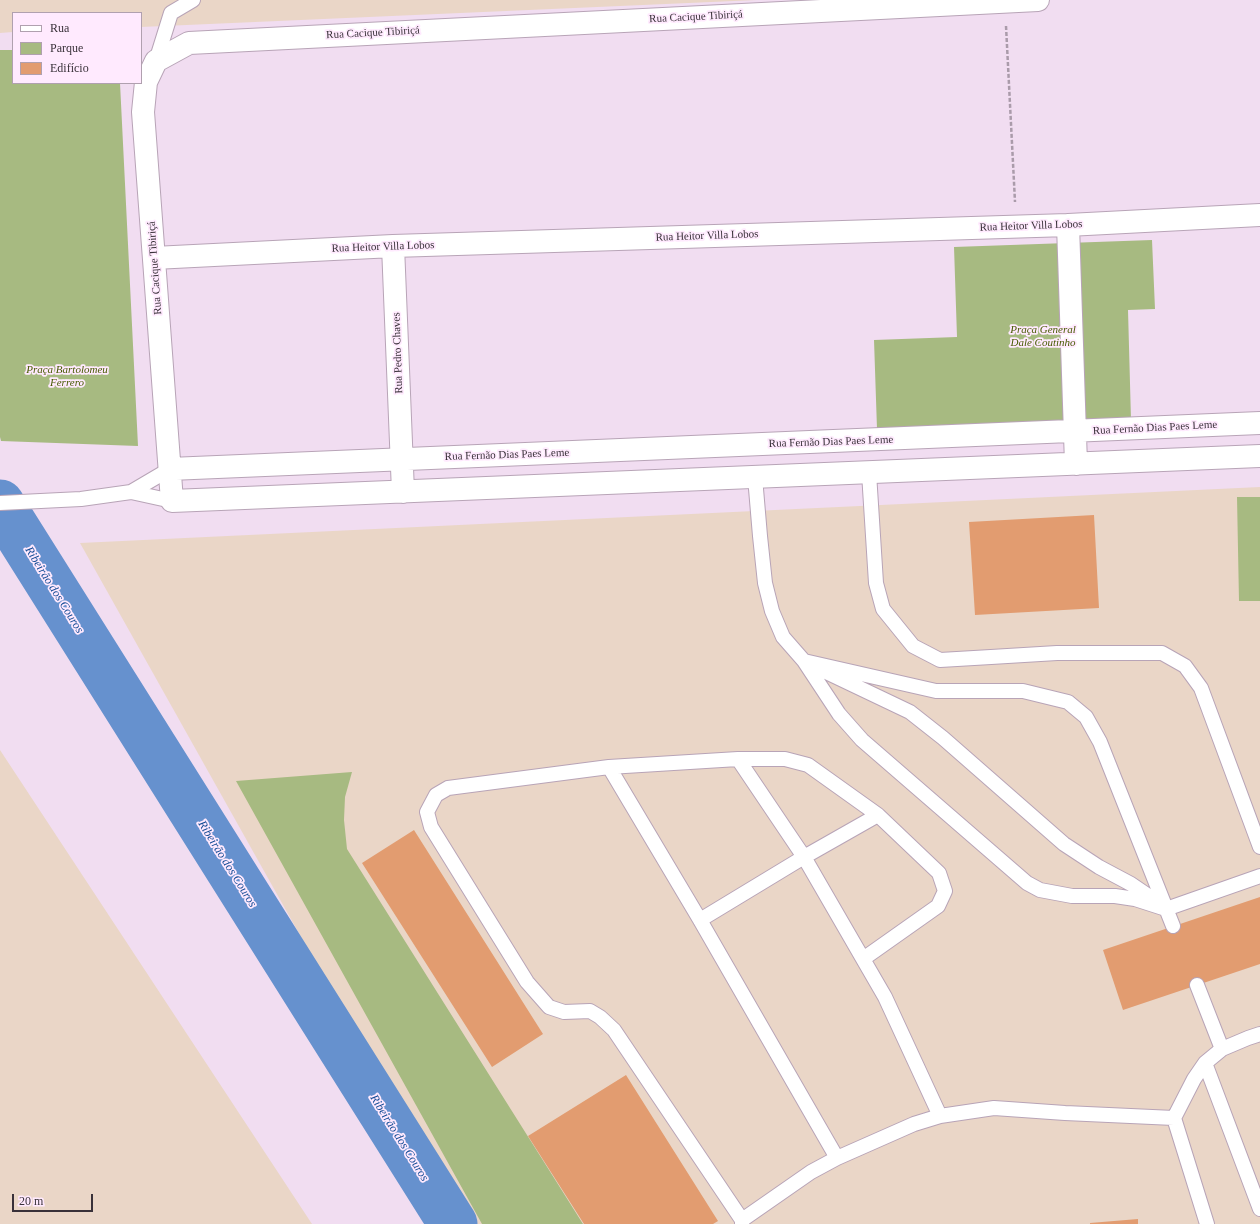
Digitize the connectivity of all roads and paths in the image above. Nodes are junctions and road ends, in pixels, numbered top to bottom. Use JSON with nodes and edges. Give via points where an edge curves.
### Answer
{"nodes":[{"id":1,"x":193,"y":0,"type":"edge"},
{"id":2,"x":1038,"y":0,"type":"edge"},
{"id":3,"x":1005,"y":2,"type":"junction"},
{"id":4,"x":156,"y":61,"type":"junction"},
{"id":5,"x":1260,"y":215,"type":"edge"},
{"id":6,"x":1068,"y":225,"type":"junction"},
{"id":7,"x":1017,"y":227,"type":"junction"},
{"id":8,"x":393,"y":246,"type":"junction"},
{"id":9,"x":154,"y":258,"type":"junction"},
{"id":10,"x":1260,"y":423,"type":"edge"},
{"id":11,"x":1075,"y":431,"type":"junction"},
{"id":12,"x":788,"y":444,"type":"junction"},
{"id":13,"x":1260,"y":456,"type":"edge"},
{"id":14,"x":402,"y":460,"type":"junction"},
{"id":15,"x":1076,"y":464,"type":"junction"},
{"id":16,"x":170,"y":469,"type":"junction"},
{"id":17,"x":869,"y":473,"type":"junction"},
{"id":18,"x":789,"y":476,"type":"junction"},
{"id":19,"x":755,"y":477,"type":"junction"},
{"id":20,"x":131,"y":492,"type":"junction"},
{"id":21,"x":404,"y":492,"type":"junction"},
{"id":22,"x":172,"y":502,"type":"junction"},
{"id":23,"x":0,"y":503,"type":"edge"},
{"id":24,"x":804,"y":661,"type":"junction"},
{"id":25,"x":738,"y":759,"type":"junction"},
{"id":26,"x":609,"y":767,"type":"junction"},
{"id":27,"x":878,"y":815,"type":"junction"},
{"id":28,"x":1260,"y":847,"type":"edge"},
{"id":29,"x":804,"y":858,"type":"junction"},
{"id":30,"x":1260,"y":876,"type":"edge"},
{"id":31,"x":1166,"y":909,"type":"junction"},
{"id":32,"x":700,"y":920,"type":"junction"},
{"id":33,"x":1173,"y":926,"type":"dead end"},
{"id":34,"x":864,"y":959,"type":"junction"},
{"id":35,"x":1197,"y":985,"type":"dead end"},
{"id":36,"x":1260,"y":1034,"type":"edge"},
{"id":37,"x":1222,"y":1049,"type":"junction"},
{"id":38,"x":1205,"y":1063,"type":"junction"},
{"id":39,"x":940,"y":1116,"type":"junction"},
{"id":40,"x":1174,"y":1118,"type":"junction"},
{"id":41,"x":837,"y":1158,"type":"junction"},
{"id":42,"x":1260,"y":1209,"type":"edge"},
{"id":43,"x":742,"y":1222,"type":"edge"},
{"id":44,"x":1207,"y":1224,"type":"edge"}],
"edges":[{"from":1,"to":4,"type":"lane","via":[[171,13]]},
{"from":2,"to":3,"type":"street","name":"Rua Cacique Tibiriçá"},
{"from":3,"to":4,"type":"street","name":"Rua Cacique Tibiriçá","via":[[189,43]]},
{"from":3,"to":7,"type":"path"},
{"from":4,"to":9,"type":"street","name":"Rua Cacique Tibiriçá","via":[[146,82],[143,112]]},
{"from":5,"to":6,"type":"street","name":"Rua Heitor Villa Lobos"},
{"from":6,"to":7,"type":"street","name":"Rua Heitor Villa Lobos"},
{"from":6,"to":11,"type":"street"},
{"from":7,"to":8,"type":"street","name":"Rua Heitor Villa Lobos"},
{"from":8,"to":9,"type":"street","name":"Rua Heitor Villa Lobos"},
{"from":8,"to":14,"type":"street","name":"Rua Pedro Chaves"},
{"from":9,"to":16,"type":"street","name":"Rua Cacique Tibiriçá"},
{"from":10,"to":11,"type":"street","name":"Rua Fernão Dias Paes Leme"},
{"from":11,"to":12,"type":"street","name":"Rua Fernão Dias Paes Leme"},
{"from":11,"to":15,"type":"street"},
{"from":12,"to":14,"type":"street","name":"Rua Fernão Dias Paes Leme"},
{"from":12,"to":18,"type":"street"},
{"from":13,"to":15,"type":"street","name":"Rua Fernão Dias Paes Leme"},
{"from":14,"to":16,"type":"street","name":"Rua Fernão Dias Paes Leme"},
{"from":14,"to":21,"type":"street"},
{"from":15,"to":17,"type":"street","name":"Rua Fernão Dias Paes Leme"},
{"from":16,"to":20,"type":"lane","name":"Rua Fernão Dias Paes Leme"},
{"from":16,"to":22,"type":"street","name":"Rua Cacique Tibiriçá"},
{"from":17,"to":18,"type":"street","name":"Rua Fernão Dias Paes Leme"},
{"from":17,"to":28,"type":"lane","via":[[876,583],[883,609],[913,646],[940,660],[1057,652],[1162,653],[1185,666],[1201,688]]},
{"from":18,"to":19,"type":"street","name":"Rua Fernão Dias Paes Leme"},
{"from":19,"to":21,"type":"street","name":"Rua Fernão Dias Paes Leme"},
{"from":19,"to":24,"type":"lane","via":[[765,583],[772,611],[783,637]]},
{"from":20,"to":22,"type":"lane","name":"Rua Fernão Dias Paes Leme"},
{"from":20,"to":23,"type":"lane","name":"Rua Fernão Dias Paes Leme","via":[[80,499]]},
{"from":21,"to":22,"type":"street","name":"Rua Fernão Dias Paes Leme"},
{"from":24,"to":31,"type":"lane","via":[[910,712],[1064,844],[1131,884]]},
{"from":24,"to":31,"type":"lane","via":[[840,714],[862,740],[1027,883],[1040,890],[1072,896],[1115,896],[1136,899]]},
{"from":24,"to":31,"type":"lane","via":[[936,691],[1023,691],[1068,702],[1086,717],[1100,742]]},
{"from":25,"to":26,"type":"lane"},
{"from":25,"to":27,"type":"lane","via":[[785,759],[808,765]]},
{"from":25,"to":29,"type":"lane"},
{"from":26,"to":32,"type":"lane"},
{"from":26,"to":43,"type":"lane","via":[[448,788],[436,795],[428,812],[431,827],[527,982],[549,1007],[564,1012],[590,1011],[614,1030]]},
{"from":27,"to":29,"type":"lane"},
{"from":27,"to":34,"type":"lane","via":[[939,873],[945,891],[938,906]]},
{"from":29,"to":32,"type":"lane"},
{"from":29,"to":34,"type":"lane"},
{"from":30,"to":31,"type":"lane"},
{"from":31,"to":33,"type":"lane"},
{"from":32,"to":41,"type":"lane"},
{"from":34,"to":39,"type":"lane","via":[[885,997]]},
{"from":35,"to":37,"type":"lane"},
{"from":36,"to":37,"type":"lane"},
{"from":37,"to":38,"type":"lane"},
{"from":38,"to":40,"type":"lane"},
{"from":38,"to":42,"type":"lane"},
{"from":39,"to":40,"type":"lane","via":[[994,1108]]},
{"from":39,"to":41,"type":"lane","via":[[914,1124]]},
{"from":40,"to":44,"type":"lane"},
{"from":41,"to":43,"type":"lane","via":[[811,1172]]}]}
